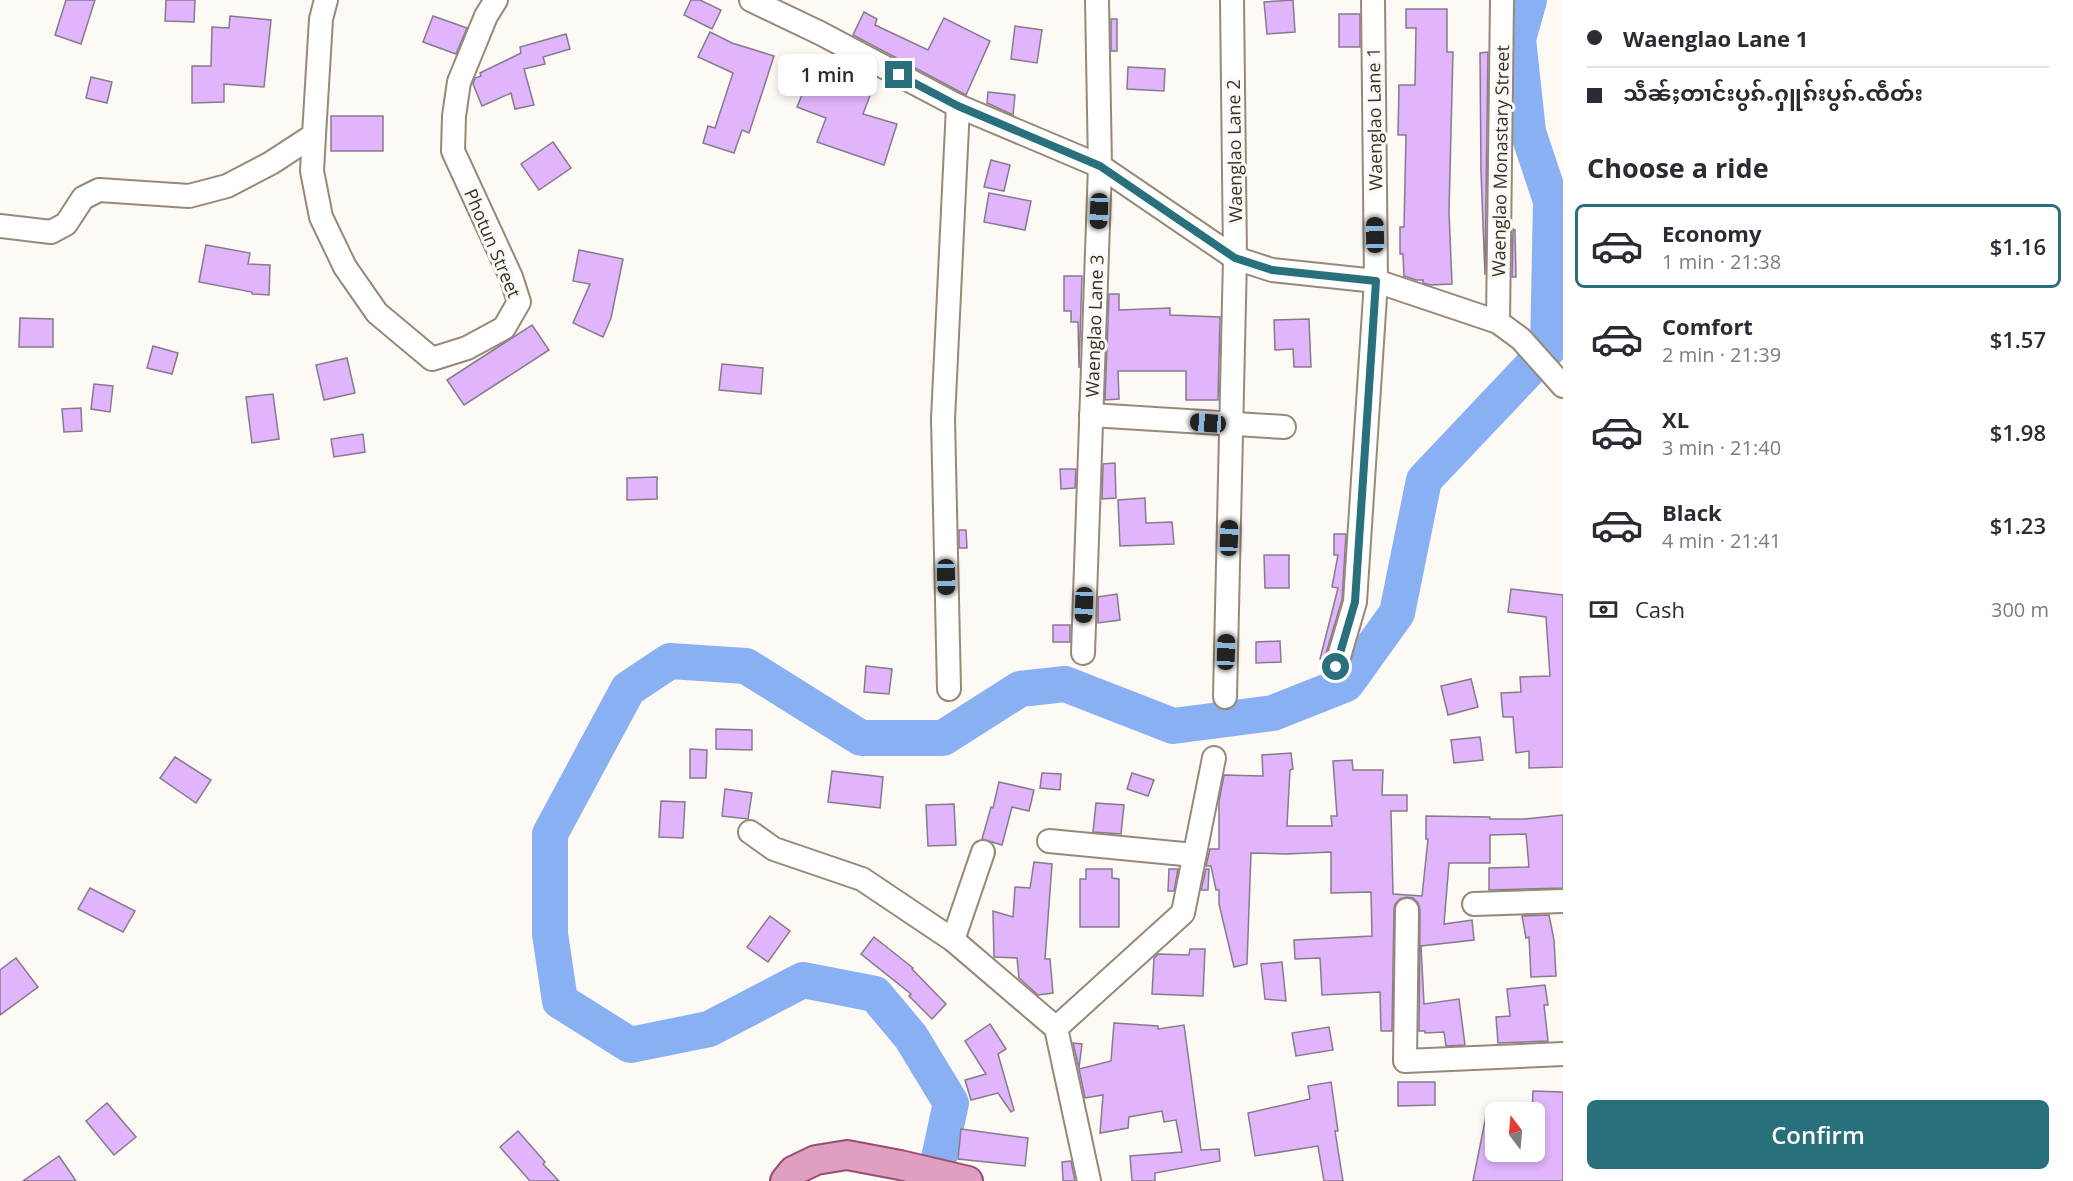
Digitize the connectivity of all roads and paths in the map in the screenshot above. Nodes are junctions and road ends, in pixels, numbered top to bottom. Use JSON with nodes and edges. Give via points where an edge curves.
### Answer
{"nodes":[{"id":1,"x":326,"y":0,"type":"edge"},
{"id":2,"x":496,"y":0,"type":"edge"},
{"id":3,"x":751,"y":0,"type":"edge"},
{"id":4,"x":1097,"y":0,"type":"edge"},
{"id":5,"x":1232,"y":0,"type":"edge"},
{"id":6,"x":1373,"y":0,"type":"edge"},
{"id":7,"x":1502,"y":0,"type":"edge"},
{"id":8,"x":958,"y":106,"type":"junction"},
{"id":9,"x":314,"y":135,"type":"junction"},
{"id":10,"x":1100,"y":166,"type":"junction"},
{"id":11,"x":0,"y":226,"type":"edge"},
{"id":12,"x":1235,"y":258,"type":"junction"},
{"id":13,"x":1376,"y":281,"type":"junction"},
{"id":14,"x":1498,"y":322,"type":"junction"},
{"id":15,"x":1563,"y":386,"type":"edge"},
{"id":16,"x":1091,"y":415,"type":"junction"},
{"id":17,"x":1231,"y":425,"type":"junction"},
{"id":18,"x":1284,"y":427,"type":"dead end"},
{"id":19,"x":1083,"y":653,"type":"dead end"},
{"id":20,"x":1336,"y":667,"type":"dead end"},
{"id":21,"x":949,"y":689,"type":"dead end"},
{"id":22,"x":1225,"y":697,"type":"dead end"},
{"id":23,"x":1214,"y":758,"type":"dead end"},
{"id":24,"x":750,"y":832,"type":"dead end"},
{"id":25,"x":1049,"y":841,"type":"dead end"},
{"id":26,"x":983,"y":852,"type":"dead end"},
{"id":27,"x":1194,"y":855,"type":"junction"},
{"id":28,"x":1563,"y":901,"type":"edge"},
{"id":29,"x":1474,"y":904,"type":"dead end"},
{"id":30,"x":1407,"y":910,"type":"dead end"},
{"id":31,"x":953,"y":940,"type":"junction"},
{"id":32,"x":1056,"y":1028,"type":"junction"},
{"id":33,"x":1563,"y":1054,"type":"edge"},
{"id":34,"x":784,"y":1181,"type":"edge"},
{"id":35,"x":968,"y":1181,"type":"edge"},
{"id":36,"x":1089,"y":1181,"type":"edge"}],
"edges":[{"from":1,"to":9,"type":"street","via":[[321,19]]},
{"from":2,"to":9,"type":"street","name":"Photun Street","via":[[459,82],[453,151],[519,302],[504,328],[467,348],[432,359],[376,313],[345,267],[321,217],[312,171]]},
{"from":3,"to":8,"type":"street"},
{"from":4,"to":10,"type":"street","name":"Waenglao Lane 3"},
{"from":5,"to":12,"type":"street","name":"Waenglao Lane 2"},
{"from":6,"to":13,"type":"street","name":"Waenglao Lane 1"},
{"from":7,"to":14,"type":"street","name":"Waenglao Monastary Street"},
{"from":8,"to":10,"type":"street"},
{"from":8,"to":21,"type":"street","via":[[943,419]]},
{"from":9,"to":11,"type":"street","via":[[227,186],[189,196],[99,190],[83,198],[66,224],[51,232]]},
{"from":10,"to":12,"type":"street"},
{"from":10,"to":16,"type":"street","name":"Waenglao Lane 3"},
{"from":12,"to":13,"type":"street","via":[[1272,270]]},
{"from":12,"to":17,"type":"street","name":"Waenglao Lane 2"},
{"from":13,"to":14,"type":"street"},
{"from":13,"to":20,"type":"street","name":"Waenglao Lane 1","via":[[1355,602]]},
{"from":14,"to":15,"type":"street","via":[[1521,339]]},
{"from":16,"to":17,"type":"street"},
{"from":16,"to":19,"type":"street","name":"Waenglao Lane 3"},
{"from":17,"to":18,"type":"street"},
{"from":17,"to":22,"type":"street","name":"Waenglao Lane 2"},
{"from":23,"to":27,"type":"street"},
{"from":24,"to":31,"type":"street","via":[[774,849],[862,879]]},
{"from":25,"to":27,"type":"street"},
{"from":26,"to":31,"type":"street"},
{"from":27,"to":32,"type":"street","via":[[1183,913]]},
{"from":28,"to":29,"type":"street"},
{"from":30,"to":33,"type":"street","via":[[1405,1061]]},
{"from":31,"to":32,"type":"street"},
{"from":32,"to":36,"type":"street"},
{"from":34,"to":35,"type":"main road","via":[[793,1171],[816,1160],[847,1155]]}]}
